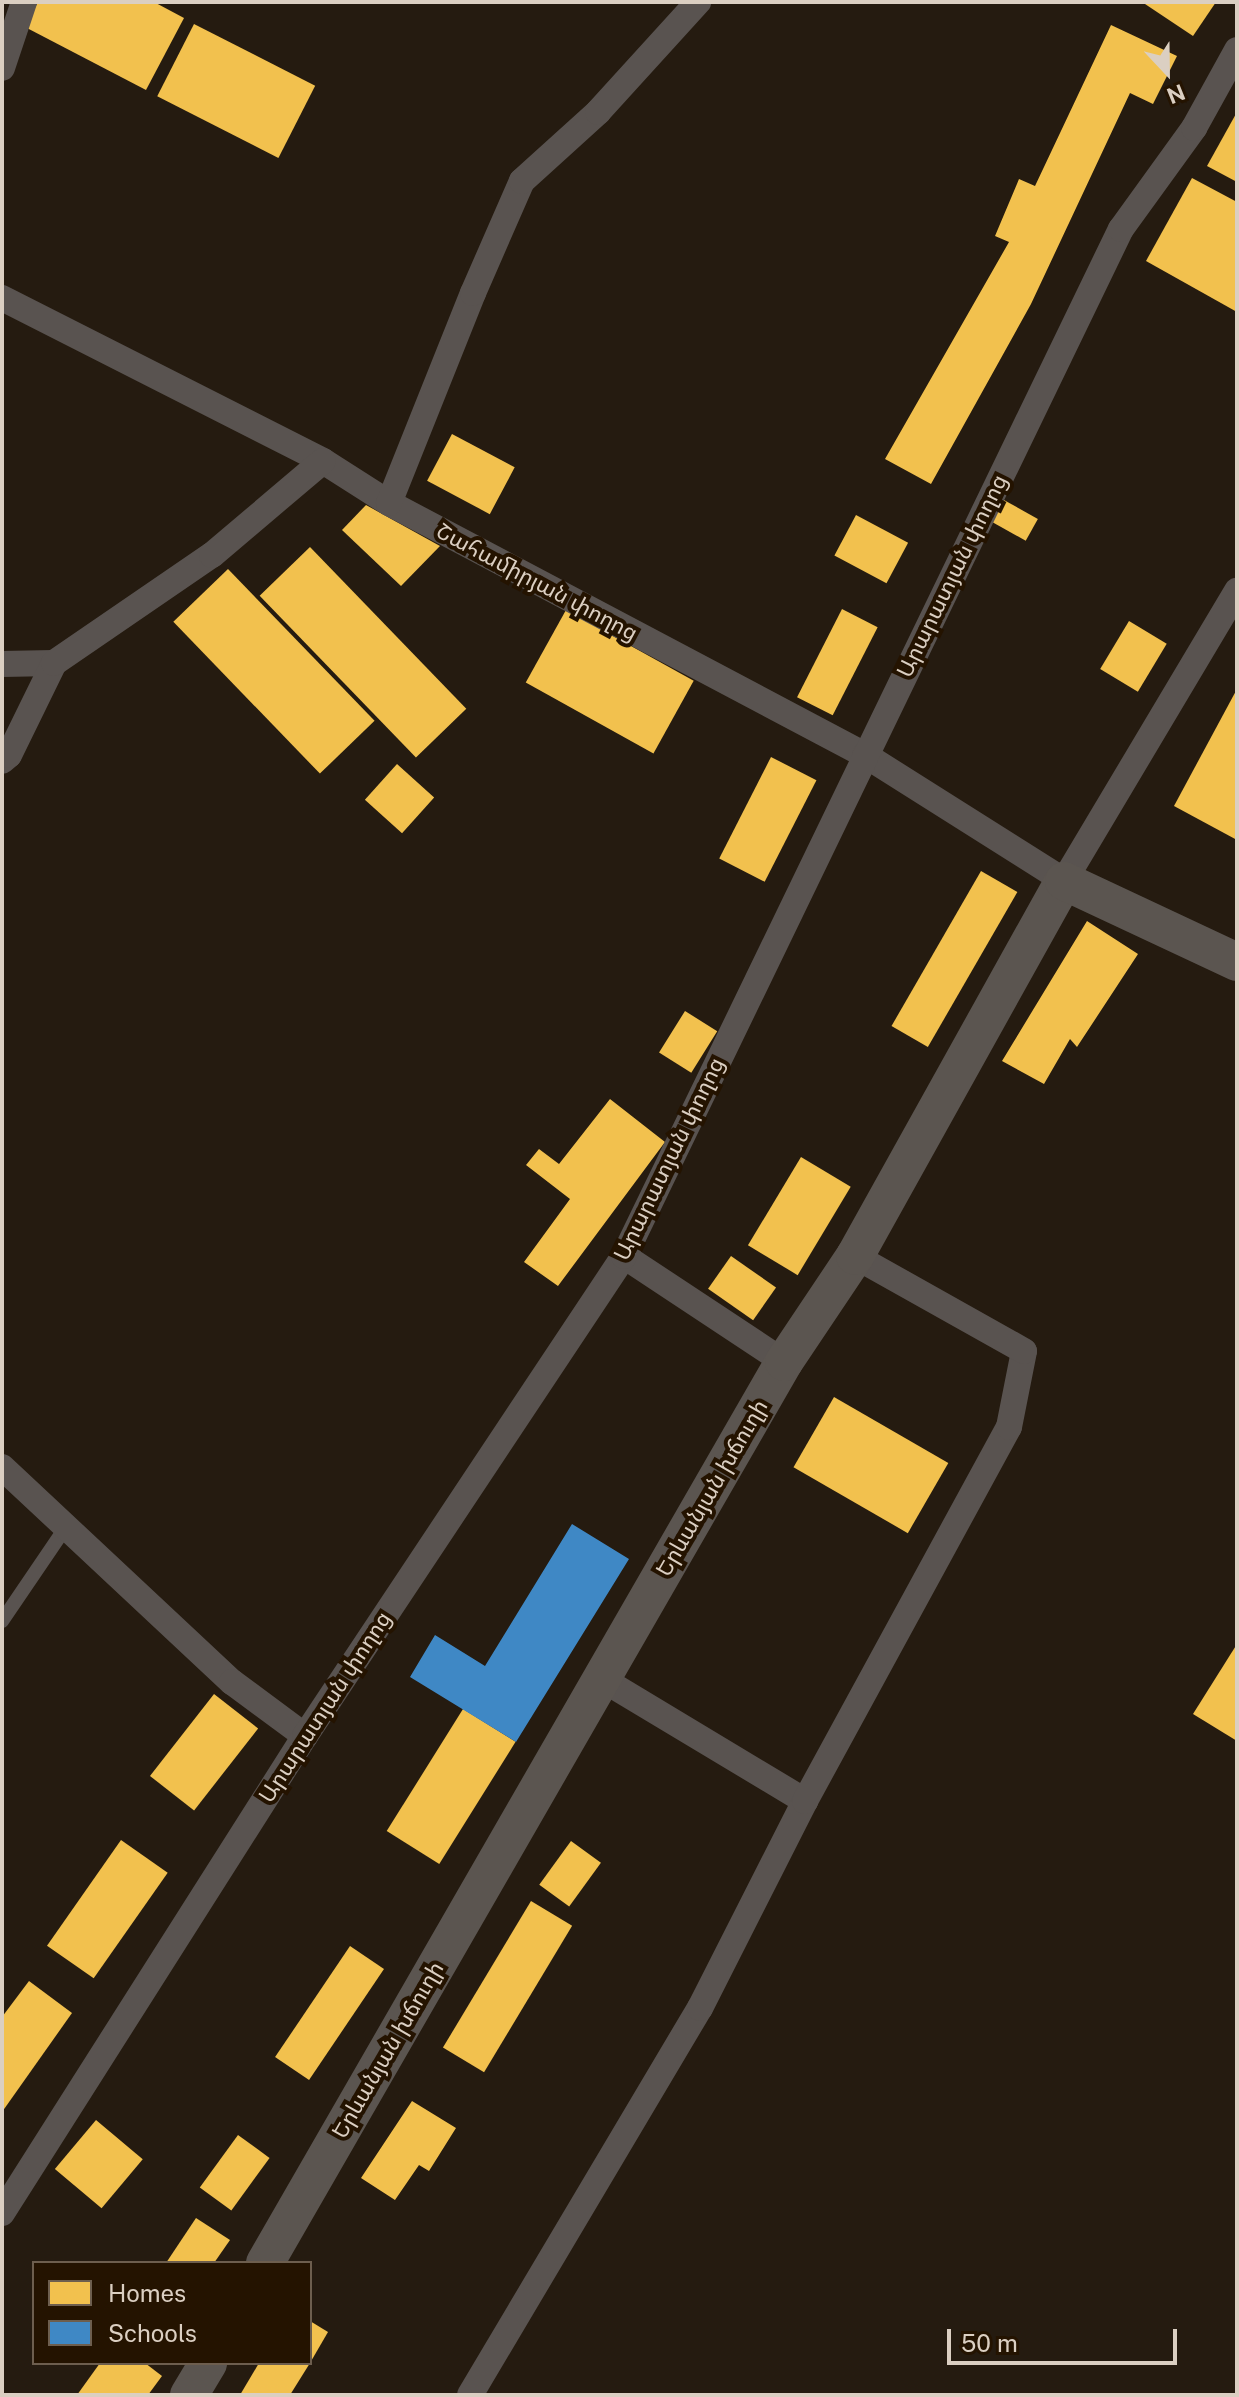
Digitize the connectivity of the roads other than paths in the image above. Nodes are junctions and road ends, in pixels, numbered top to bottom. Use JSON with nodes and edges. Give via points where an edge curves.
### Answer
{"nodes":[{"id":1,"x":24,"y":2,"type":"edge"},
{"id":2,"x":698,"y":2,"type":"edge"},
{"id":3,"x":1237,"y":50,"type":"edge"},
{"id":4,"x":2,"y":68,"type":"edge"},
{"id":5,"x":2,"y":298,"type":"edge"},
{"id":6,"x":323,"y":461,"type":"junction"},
{"id":7,"x":389,"y":503,"type":"junction"},
{"id":8,"x":1237,"y":591,"type":"edge"},
{"id":9,"x":54,"y":663,"type":"junction"},
{"id":10,"x":2,"y":664,"type":"edge"},
{"id":11,"x":865,"y":755,"type":"junction"},
{"id":12,"x":2,"y":761,"type":"edge"},
{"id":13,"x":1064,"y":881,"type":"junction"},
{"id":14,"x":1237,"y":962,"type":"edge"},
{"id":15,"x":624,"y":1256,"type":"junction"},
{"id":16,"x":855,"y":1256,"type":"junction"},
{"id":17,"x":784,"y":1362,"type":"junction"},
{"id":18,"x":2,"y":1467,"type":"edge"},
{"id":19,"x":66,"y":1527,"type":"junction"},
{"id":20,"x":2,"y":1621,"type":"edge"},
{"id":21,"x":602,"y":1679,"type":"junction"},
{"id":22,"x":305,"y":1736,"type":"junction"},
{"id":23,"x":805,"y":1801,"type":"junction"},
{"id":24,"x":2,"y":2213,"type":"edge"},
{"id":25,"x":266,"y":2261,"type":"edge"},
{"id":26,"x":207,"y":2365,"type":"edge"},
{"id":27,"x":189,"y":2395,"type":"edge"},
{"id":28,"x":470,"y":2395,"type":"edge"}],
"edges":[{"from":1,"to":4,"type":"street"},
{"from":2,"to":7,"type":"street","via":[[598,112],[522,181]]},
{"from":3,"to":11,"type":"street","name":"Արարատյան փողոց","via":[[1194,128],[1121,229]]},
{"from":5,"to":6,"type":"street","name":"Շահամիրյան փողոց"},
{"from":6,"to":7,"type":"street","name":"Շահամիրյան փողոց"},
{"from":6,"to":9,"type":"street","via":[[212,555]]},
{"from":7,"to":11,"type":"street","name":"Շահամիրյան փողոց"},
{"from":8,"to":13,"type":"street"},
{"from":9,"to":10,"type":"street"},
{"from":9,"to":12,"type":"street"},
{"from":11,"to":13,"type":"street","name":"Շահամիրյան փողոց"},
{"from":11,"to":15,"type":"street","name":"Արարատյան փողոց"},
{"from":13,"to":14,"type":"main road"},
{"from":13,"to":16,"type":"main road","name":"Երևանյան խճուղի"},
{"from":15,"to":17,"type":"street"},
{"from":15,"to":22,"type":"street","name":"Արարատյան փողոց"},
{"from":16,"to":17,"type":"main road","name":"Երևանյան խճուղի"},
{"from":16,"to":23,"type":"street","via":[[1024,1351],[1009,1427]]},
{"from":17,"to":21,"type":"main road","name":"Երևանյան խճուղի"},
{"from":18,"to":19,"type":"street"},
{"from":19,"to":20,"type":"lane"},
{"from":19,"to":22,"type":"street","via":[[232,1682]]},
{"from":21,"to":23,"type":"street"},
{"from":21,"to":25,"type":"main road","name":"Երևանյան խճուղի"},
{"from":22,"to":24,"type":"street","name":"Արարատյան փողոց"},
{"from":23,"to":28,"type":"street","via":[[700,2008]]},
{"from":26,"to":27,"type":"main road"}]}
